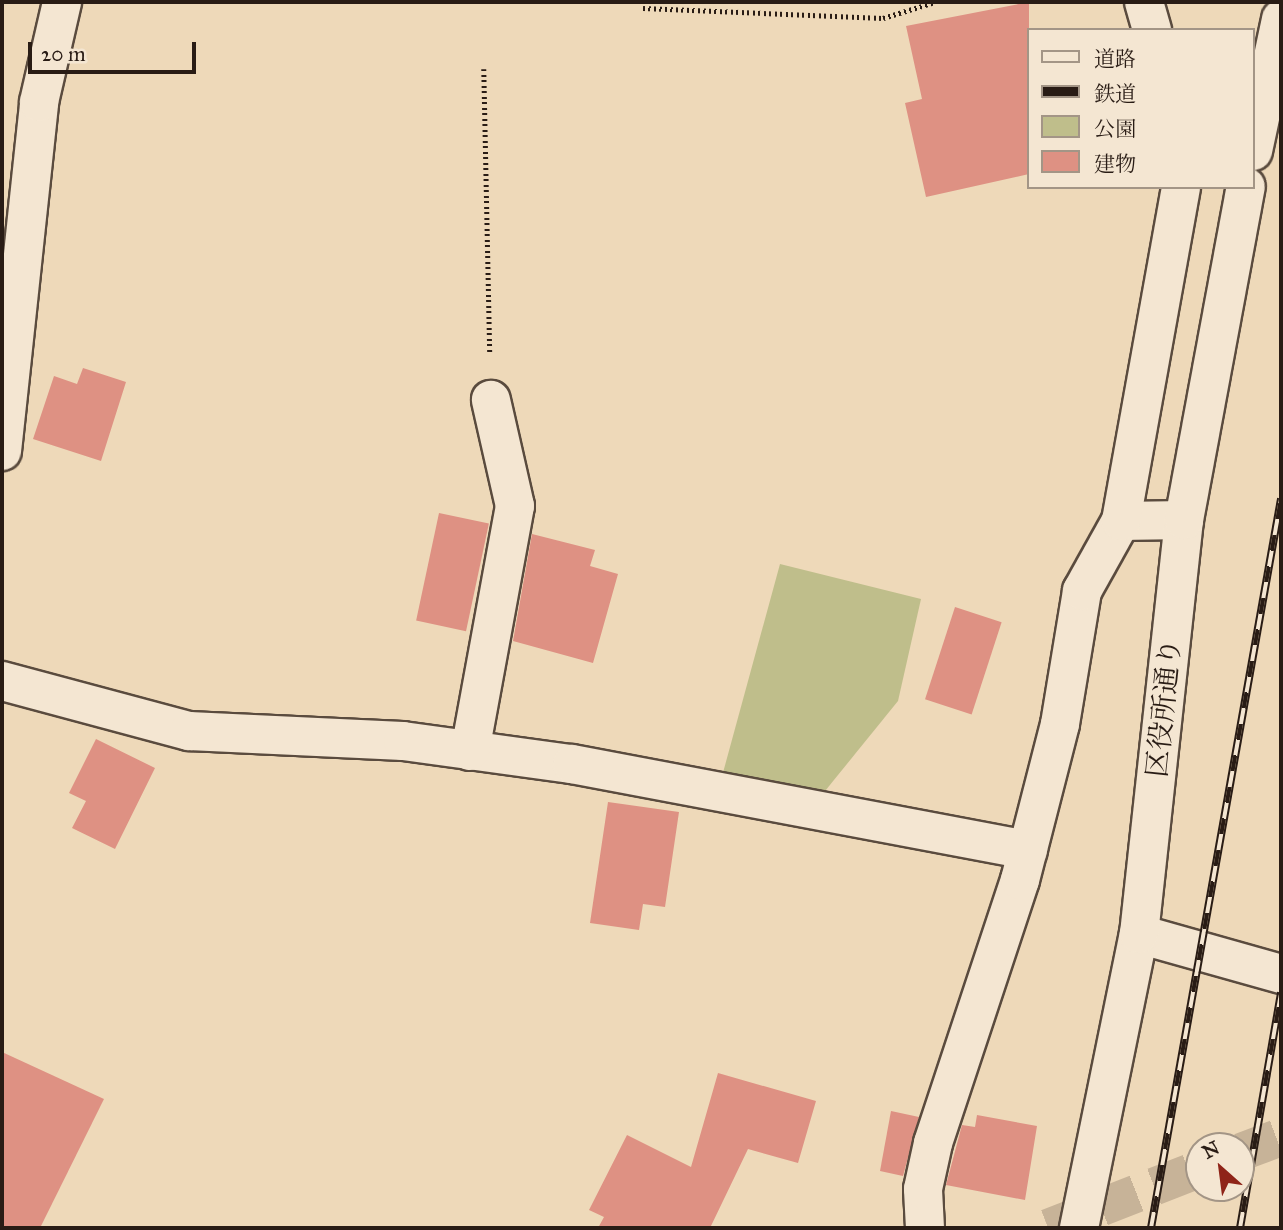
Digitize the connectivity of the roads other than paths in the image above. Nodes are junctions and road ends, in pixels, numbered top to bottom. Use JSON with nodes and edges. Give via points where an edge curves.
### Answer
{"nodes":[{"id":1,"x":61,"y":2,"type":"edge"},
{"id":2,"x":1144,"y":2,"type":"edge"},
{"id":3,"x":1281,"y":19,"type":"edge"},
{"id":4,"x":1151,"y":28,"type":"edge"},
{"id":5,"x":1255,"y":142,"type":"edge"},
{"id":6,"x":1181,"y":189,"type":"edge"},
{"id":7,"x":1246,"y":189,"type":"edge"},
{"id":8,"x":491,"y":400,"type":"road end"},
{"id":9,"x":2,"y":438,"type":"edge"},
{"id":10,"x":1184,"y":520,"type":"junction"},
{"id":11,"x":1121,"y":521,"type":"junction"},
{"id":12,"x":2,"y":681,"type":"edge"},
{"id":13,"x":470,"y":751,"type":"junction"},
{"id":14,"x":1028,"y":850,"type":"junction"},
{"id":15,"x":1139,"y":934,"type":"junction"},
{"id":16,"x":1281,"y":974,"type":"edge"},
{"id":17,"x":925,"y":1228,"type":"edge"},
{"id":18,"x":1079,"y":1228,"type":"edge"}],
"edges":[{"from":1,"to":9,"type":"street","via":[[39,102]]},
{"from":2,"to":4,"type":"street"},
{"from":3,"to":5,"type":"street"},
{"from":6,"to":11,"type":"street"},
{"from":7,"to":10,"type":"street","name":"区役所通り"},
{"from":8,"to":13,"type":"street","via":[[516,506]]},
{"from":10,"to":11,"type":"street"},
{"from":10,"to":15,"type":"street","name":"区役所通り"},
{"from":11,"to":14,"type":"street","via":[[1082,591],[1060,724]]},
{"from":12,"to":13,"type":"street","via":[[189,731],[403,741]]},
{"from":13,"to":14,"type":"street"},
{"from":14,"to":17,"type":"street","via":[[933,1143],[923,1189]]},
{"from":15,"to":16,"type":"street"},
{"from":15,"to":18,"type":"street","name":"区役所通り"}]}
